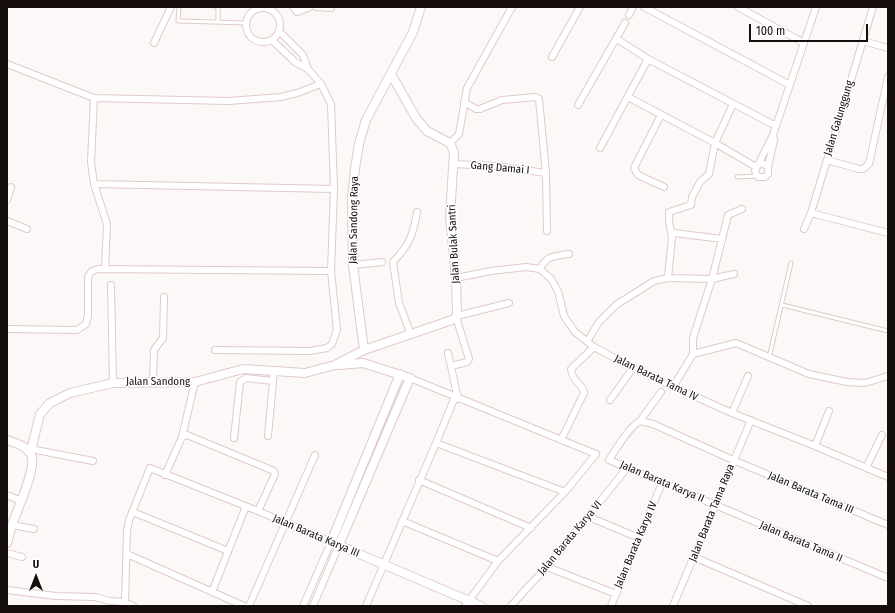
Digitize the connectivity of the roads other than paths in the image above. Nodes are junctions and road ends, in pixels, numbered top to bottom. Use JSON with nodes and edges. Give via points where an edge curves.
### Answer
{"nodes":[{"id":1,"x":171,"y":7,"type":"edge"},
{"id":2,"x":179,"y":7,"type":"edge"},
{"id":3,"x":216,"y":7,"type":"edge"},
{"id":4,"x":293,"y":7,"type":"edge"},
{"id":5,"x":310,"y":7,"type":"edge"},
{"id":6,"x":316,"y":7,"type":"edge"},
{"id":7,"x":421,"y":7,"type":"edge"},
{"id":8,"x":512,"y":7,"type":"edge"},
{"id":9,"x":580,"y":7,"type":"edge"},
{"id":10,"x":634,"y":7,"type":"edge"},
{"id":11,"x":644,"y":7,"type":"edge"},
{"id":12,"x":738,"y":7,"type":"edge"},
{"id":13,"x":816,"y":7,"type":"edge"},
{"id":14,"x":873,"y":7,"type":"edge"},
{"id":15,"x":330,"y":8,"type":"edge"},
{"id":16,"x":253,"y":9,"type":"edge"},
{"id":17,"x":629,"y":15,"type":"dead end"},
{"id":18,"x":218,"y":22,"type":"junction"},
{"id":19,"x":246,"y":23,"type":"junction"},
{"id":20,"x":625,"y":23,"type":"dead end"},
{"id":21,"x":279,"y":31,"type":"junction"},
{"id":22,"x":617,"y":39,"type":"junction"},
{"id":23,"x":272,"y":40,"type":"junction"},
{"id":24,"x":863,"y":41,"type":"junction"},
{"id":25,"x":154,"y":43,"type":"dead end"},
{"id":26,"x":804,"y":44,"type":"junction"},
{"id":27,"x":888,"y":48,"type":"edge"},
{"id":28,"x":552,"y":57,"type":"dead end"},
{"id":29,"x":648,"y":59,"type":"junction"},
{"id":30,"x":7,"y":64,"type":"edge"},
{"id":31,"x":308,"y":69,"type":"junction"},
{"id":32,"x":391,"y":74,"type":"junction"},
{"id":33,"x":888,"y":77,"type":"edge"},
{"id":34,"x":320,"y":84,"type":"junction"},
{"id":35,"x":790,"y":85,"type":"junction"},
{"id":36,"x":628,"y":97,"type":"junction"},
{"id":37,"x":94,"y":98,"type":"junction"},
{"id":38,"x":464,"y":102,"type":"junction"},
{"id":39,"x":733,"y":104,"type":"junction"},
{"id":40,"x":578,"y":105,"type":"dead end"},
{"id":41,"x":661,"y":115,"type":"junction"},
{"id":42,"x":776,"y":126,"type":"junction"},
{"id":43,"x":773,"y":135,"type":"junction"},
{"id":44,"x":450,"y":143,"type":"junction"},
{"id":45,"x":715,"y":143,"type":"junction"},
{"id":46,"x":600,"y":148,"type":"dead end"},
{"id":47,"x":826,"y":160,"type":"junction"},
{"id":48,"x":453,"y":164,"type":"junction"},
{"id":49,"x":757,"y":166,"type":"junction"},
{"id":50,"x":768,"y":167,"type":"junction"},
{"id":51,"x":546,"y":172,"type":"junction"},
{"id":52,"x":757,"y":176,"type":"junction"},
{"id":53,"x":737,"y":177,"type":"dead end"},
{"id":54,"x":94,"y":184,"type":"junction"},
{"id":55,"x":11,"y":187,"type":"dead end"},
{"id":56,"x":664,"y":187,"type":"dead end"},
{"id":57,"x":334,"y":189,"type":"junction"},
{"id":58,"x":7,"y":200,"type":"edge"},
{"id":59,"x":742,"y":209,"type":"dead end"},
{"id":60,"x":417,"y":212,"type":"dead end"},
{"id":61,"x":811,"y":213,"type":"junction"},
{"id":62,"x":7,"y":221,"type":"edge"},
{"id":63,"x":27,"y":229,"type":"dead end"},
{"id":64,"x":804,"y":229,"type":"dead end"},
{"id":65,"x":547,"y":231,"type":"dead end"},
{"id":66,"x":888,"y":233,"type":"edge"},
{"id":67,"x":672,"y":237,"type":"junction"},
{"id":68,"x":722,"y":239,"type":"junction"},
{"id":69,"x":569,"y":254,"type":"dead end"},
{"id":70,"x":382,"y":262,"type":"dead end"},
{"id":71,"x":791,"y":263,"type":"dead end"},
{"id":72,"x":353,"y":266,"type":"junction"},
{"id":73,"x":105,"y":269,"type":"junction"},
{"id":74,"x":540,"y":269,"type":"junction"},
{"id":75,"x":332,"y":271,"type":"junction"},
{"id":76,"x":734,"y":274,"type":"dead end"},
{"id":77,"x":456,"y":278,"type":"junction"},
{"id":78,"x":668,"y":278,"type":"junction"},
{"id":79,"x":712,"y":279,"type":"junction"},
{"id":80,"x":111,"y":285,"type":"dead end"},
{"id":81,"x":164,"y":297,"type":"dead end"},
{"id":82,"x":509,"y":303,"type":"dead end"},
{"id":83,"x":782,"y":305,"type":"junction"},
{"id":84,"x":456,"y":316,"type":"junction"},
{"id":85,"x":7,"y":329,"type":"edge"},
{"id":86,"x":888,"y":331,"type":"edge"},
{"id":87,"x":411,"y":335,"type":"junction"},
{"id":88,"x":588,"y":340,"type":"junction"},
{"id":89,"x":594,"y":347,"type":"junction"},
{"id":90,"x":215,"y":350,"type":"dead end"},
{"id":91,"x":364,"y":350,"type":"junction"},
{"id":92,"x":448,"y":353,"type":"dead end"},
{"id":93,"x":693,"y":354,"type":"junction"},
{"id":94,"x":770,"y":358,"type":"junction"},
{"id":95,"x":335,"y":365,"type":"junction"},
{"id":96,"x":451,"y":366,"type":"junction"},
{"id":97,"x":633,"y":368,"type":"junction"},
{"id":98,"x":274,"y":371,"type":"junction"},
{"id":99,"x":400,"y":374,"type":"junction"},
{"id":100,"x":748,"y":376,"type":"dead end"},
{"id":101,"x":888,"y":376,"type":"edge"},
{"id":102,"x":410,"y":378,"type":"junction"},
{"id":103,"x":273,"y":381,"type":"junction"},
{"id":104,"x":153,"y":382,"type":"junction"},
{"id":105,"x":194,"y":382,"type":"junction"},
{"id":106,"x":113,"y":383,"type":"junction"},
{"id":107,"x":672,"y":387,"type":"junction"},
{"id":108,"x":661,"y":392,"type":"dead end"},
{"id":109,"x":457,"y":398,"type":"junction"},
{"id":110,"x":610,"y":400,"type":"dead end"},
{"id":111,"x":829,"y":412,"type":"dead end"},
{"id":112,"x":732,"y":413,"type":"junction"},
{"id":113,"x":751,"y":420,"type":"junction"},
{"id":114,"x":640,"y":421,"type":"junction"},
{"id":115,"x":882,"y":435,"type":"dead end"},
{"id":116,"x":182,"y":436,"type":"junction"},
{"id":117,"x":268,"y":436,"type":"dead end"},
{"id":118,"x":234,"y":438,"type":"dead end"},
{"id":119,"x":7,"y":440,"type":"edge"},
{"id":120,"x":561,"y":440,"type":"junction"},
{"id":121,"x":436,"y":443,"type":"junction"},
{"id":122,"x":815,"y":446,"type":"junction"},
{"id":123,"x":30,"y":448,"type":"junction"},
{"id":124,"x":315,"y":455,"type":"dead end"},
{"id":125,"x":734,"y":460,"type":"junction"},
{"id":126,"x":93,"y":461,"type":"dead end"},
{"id":127,"x":627,"y":468,"type":"junction"},
{"id":128,"x":866,"y":468,"type":"junction"},
{"id":129,"x":165,"y":475,"type":"junction"},
{"id":130,"x":888,"y":477,"type":"edge"},
{"id":131,"x":419,"y":480,"type":"junction"},
{"id":132,"x":662,"y":483,"type":"junction"},
{"id":133,"x":565,"y":492,"type":"junction"},
{"id":134,"x":7,"y":495,"type":"edge"},
{"id":135,"x":21,"y":501,"type":"junction"},
{"id":136,"x":715,"y":505,"type":"junction"},
{"id":137,"x":246,"y":506,"type":"junction"},
{"id":138,"x":258,"y":511,"type":"junction"},
{"id":139,"x":132,"y":512,"type":"junction"},
{"id":140,"x":589,"y":517,"type":"junction"},
{"id":141,"x":402,"y":522,"type":"junction"},
{"id":142,"x":285,"y":523,"type":"junction"},
{"id":143,"x":12,"y":525,"type":"junction"},
{"id":144,"x":888,"y":525,"type":"edge"},
{"id":145,"x":531,"y":528,"type":"junction"},
{"id":146,"x":34,"y":530,"type":"dead end"},
{"id":147,"x":639,"y":538,"type":"junction"},
{"id":148,"x":335,"y":543,"type":"junction"},
{"id":149,"x":7,"y":544,"type":"edge"},
{"id":150,"x":228,"y":551,"type":"junction"},
{"id":151,"x":7,"y":553,"type":"edge"},
{"id":152,"x":127,"y":554,"type":"junction"},
{"id":153,"x":22,"y":557,"type":"dead end"},
{"id":154,"x":694,"y":557,"type":"junction"},
{"id":155,"x":498,"y":561,"type":"junction"},
{"id":156,"x":384,"y":564,"type":"junction"},
{"id":157,"x":547,"y":567,"type":"junction"},
{"id":158,"x":888,"y":578,"type":"edge"},
{"id":159,"x":7,"y":590,"type":"edge"},
{"id":160,"x":212,"y":592,"type":"junction"},
{"id":161,"x":616,"y":594,"type":"junction"},
{"id":162,"x":124,"y":602,"type":"junction"},
{"id":163,"x":467,"y":603,"type":"edge"},
{"id":164,"x":133,"y":606,"type":"edge"},
{"id":165,"x":244,"y":606,"type":"edge"},
{"id":166,"x":249,"y":606,"type":"edge"},
{"id":167,"x":303,"y":606,"type":"edge"},
{"id":168,"x":313,"y":606,"type":"edge"},
{"id":169,"x":366,"y":606,"type":"edge"},
{"id":170,"x":481,"y":606,"type":"edge"},
{"id":171,"x":511,"y":606,"type":"edge"},
{"id":172,"x":610,"y":606,"type":"edge"},
{"id":173,"x":673,"y":606,"type":"edge"},
{"id":174,"x":808,"y":606,"type":"edge"}],
"edges":[{"from":1,"to":25,"type":"street"},
{"from":2,"to":18,"type":"lane","via":[[178,21]]},
{"from":3,"to":18,"type":"lane"},
{"from":4,"to":5,"type":"street","via":[[296,12]]},
{"from":6,"to":15,"type":"street"},
{"from":7,"to":32,"type":"street","name":"Jalan Sandong Raya","via":[[413,32]]},
{"from":8,"to":38,"type":"street","via":[[467,88]]},
{"from":9,"to":28,"type":"street"},
{"from":10,"to":17,"type":"street"},
{"from":11,"to":35,"type":"street"},
{"from":12,"to":26,"type":"street"},
{"from":13,"to":26,"type":"street"},
{"from":14,"to":24,"type":"street","name":"Jalan Galunggung"},
{"from":16,"to":19,"type":"street"},
{"from":16,"to":21,"type":"street","via":[[262,8],[277,15],[280,22]]},
{"from":18,"to":19,"type":"lane"},
{"from":19,"to":23,"type":"street","via":[[247,31],[257,41]]},
{"from":20,"to":22,"type":"street"},
{"from":21,"to":23,"type":"street"},
{"from":21,"to":31,"type":"street","via":[[303,55]]},
{"from":22,"to":29,"type":"street"},
{"from":22,"to":40,"type":"street"},
{"from":23,"to":31,"type":"street","via":[[296,62]]},
{"from":24,"to":27,"type":"street"},
{"from":24,"to":47,"type":"street","name":"Jalan Galunggung"},
{"from":26,"to":35,"type":"street"},
{"from":29,"to":36,"type":"street"},
{"from":29,"to":39,"type":"street"},
{"from":30,"to":37,"type":"street"},
{"from":31,"to":34,"type":"street"},
{"from":32,"to":44,"type":"street","via":[[416,118],[427,131]]},
{"from":32,"to":72,"type":"street","name":"Jalan Sandong Raya","via":[[366,120],[359,144],[352,199]]},
{"from":33,"to":47,"type":"street","via":[[870,164],[859,169]]},
{"from":34,"to":37,"type":"street","via":[[281,97],[236,100]]},
{"from":34,"to":57,"type":"street","via":[[331,104]]},
{"from":35,"to":42,"type":"street"},
{"from":36,"to":41,"type":"street"},
{"from":36,"to":46,"type":"street"},
{"from":37,"to":54,"type":"street","via":[[91,162]]},
{"from":38,"to":44,"type":"street","via":[[459,134]]},
{"from":38,"to":51,"type":"street","via":[[480,109],[502,100],[535,97],[539,99]]},
{"from":39,"to":42,"type":"street"},
{"from":39,"to":45,"type":"street"},
{"from":41,"to":45,"type":"street"},
{"from":41,"to":56,"type":"street","via":[[634,168],[638,175]]},
{"from":42,"to":43,"type":"street"},
{"from":43,"to":49,"type":"street"},
{"from":43,"to":50,"type":"street"},
{"from":44,"to":48,"type":"street","name":"Jalan Bulak Santri","via":[[454,152]]},
{"from":45,"to":49,"type":"street"},
{"from":45,"to":67,"type":"street","via":[[709,174],[700,182],[691,205],[669,212]]},
{"from":47,"to":61,"type":"street","name":"Jalan Galunggung"},
{"from":48,"to":51,"type":"street","name":"Gang Damai I"},
{"from":48,"to":77,"type":"street","name":"Jalan Bulak Santri","via":[[450,217]]},
{"from":49,"to":50,"type":"street","via":[[762,163]]},
{"from":49,"to":52,"type":"street"},
{"from":50,"to":52,"type":"street","via":[[769,171],[765,177]]},
{"from":51,"to":65,"type":"street"},
{"from":52,"to":53,"type":"lane"},
{"from":54,"to":57,"type":"street"},
{"from":54,"to":73,"type":"street","via":[[106,224]]},
{"from":55,"to":58,"type":"street"},
{"from":57,"to":75,"type":"street"},
{"from":59,"to":68,"type":"street","via":[[728,215]]},
{"from":60,"to":87,"type":"street","via":[[414,231],[406,248],[394,262],[399,303]]},
{"from":61,"to":64,"type":"street","name":"Jalan Galunggung"},
{"from":61,"to":66,"type":"street"},
{"from":62,"to":63,"type":"street"},
{"from":67,"to":68,"type":"street","via":[[677,232]]},
{"from":67,"to":78,"type":"street"},
{"from":68,"to":79,"type":"street"},
{"from":69,"to":74,"type":"street","via":[[551,257],[543,262]]},
{"from":70,"to":72,"type":"street"},
{"from":71,"to":83,"type":"lane"},
{"from":72,"to":91,"type":"street","name":"Jalan Sandong Raya"},
{"from":73,"to":75,"type":"street"},
{"from":73,"to":85,"type":"street","via":[[92,271],[88,276],[88,316],[86,324],[77,330]]},
{"from":74,"to":77,"type":"street","via":[[512,268]]},
{"from":74,"to":88,"type":"street","name":"Jalan Barata Tama IV","via":[[551,279],[558,291],[564,316],[575,332]]},
{"from":75,"to":90,"type":"street","via":[[337,330],[332,344],[327,348],[310,351]]},
{"from":76,"to":79,"type":"street"},
{"from":77,"to":84,"type":"street","name":"Jalan Bulak Santri"},
{"from":78,"to":79,"type":"street"},
{"from":78,"to":88,"type":"street","via":[[654,281],[616,305],[599,322]]},
{"from":79,"to":93,"type":"street","via":[[693,338]]},
{"from":80,"to":106,"type":"street"},
{"from":81,"to":104,"type":"street","via":[[163,338],[154,350]]},
{"from":82,"to":84,"type":"street"},
{"from":83,"to":86,"type":"lane"},
{"from":83,"to":94,"type":"lane"},
{"from":84,"to":87,"type":"street","via":[[452,320]]},
{"from":84,"to":96,"type":"street","via":[[469,359],[467,362]]},
{"from":87,"to":91,"type":"street"},
{"from":88,"to":89,"type":"street","name":"Jalan Barata Tama IV"},
{"from":89,"to":97,"type":"street","name":"Jalan Barata Tama IV"},
{"from":89,"to":120,"type":"street","via":[[571,369],[572,378],[583,388],[584,393]]},
{"from":91,"to":95,"type":"street","name":"Jalan Sandong"},
{"from":92,"to":96,"type":"street"},
{"from":93,"to":94,"type":"street","via":[[736,343]]},
{"from":93,"to":107,"type":"street"},
{"from":94,"to":101,"type":"street","via":[[809,374],[847,382],[865,383]]},
{"from":95,"to":98,"type":"street","name":"Jalan Sandong","via":[[305,373]]},
{"from":95,"to":99,"type":"street","via":[[363,363]]},
{"from":96,"to":109,"type":"street"},
{"from":97,"to":107,"type":"street","name":"Jalan Barata Tama IV"},
{"from":97,"to":110,"type":"street"},
{"from":98,"to":103,"type":"street"},
{"from":98,"to":105,"type":"street","name":"Jalan Sandong","via":[[243,369]]},
{"from":99,"to":102,"type":"street"},
{"from":99,"to":148,"type":"street"},
{"from":100,"to":112,"type":"street"},
{"from":102,"to":109,"type":"street"},
{"from":102,"to":148,"type":"street"},
{"from":103,"to":117,"type":"street"},
{"from":103,"to":118,"type":"street","via":[[246,378],[240,382]]},
{"from":104,"to":105,"type":"street","name":"Jalan Sandong"},
{"from":104,"to":106,"type":"street","name":"Jalan Sandong"},
{"from":105,"to":116,"type":"street"},
{"from":106,"to":123,"type":"street","name":"Jalan Sandong","via":[[70,394],[50,403],[40,414]]},
{"from":107,"to":112,"type":"street","name":"Jalan Barata Tama IV"},
{"from":108,"to":114,"type":"street"},
{"from":109,"to":120,"type":"street"},
{"from":109,"to":121,"type":"street"},
{"from":111,"to":122,"type":"street"},
{"from":112,"to":113,"type":"street","name":"Jalan Barata Tama IV"},
{"from":113,"to":122,"type":"street","name":"Jalan Barata Tama IV"},
{"from":113,"to":125,"type":"street","name":"Jalan Barata Tama Raya"},
{"from":114,"to":125,"type":"street","name":"Jalan Barata Tama III","via":[[653,424]]},
{"from":114,"to":127,"type":"street","name":"Jalan Barata Karya II","via":[[609,460]]},
{"from":115,"to":128,"type":"street"},
{"from":116,"to":129,"type":"street"},
{"from":116,"to":138,"type":"street","via":[[274,470],[275,474]]},
{"from":119,"to":123,"type":"street"},
{"from":120,"to":133,"type":"street","via":[[596,454]]},
{"from":121,"to":131,"type":"street"},
{"from":121,"to":133,"type":"street"},
{"from":122,"to":128,"type":"street","name":"Jalan Barata Tama IV"},
{"from":123,"to":126,"type":"street"},
{"from":123,"to":135,"type":"street","via":[[32,468]]},
{"from":124,"to":142,"type":"street"},
{"from":125,"to":136,"type":"street","name":"Jalan Barata Tama Raya"},
{"from":125,"to":144,"type":"street","name":"Jalan Barata Tama III"},
{"from":127,"to":132,"type":"street","name":"Jalan Barata Karya II"},
{"from":127,"to":140,"type":"street","name":"Jalan Barata Karya VI"},
{"from":128,"to":130,"type":"street","name":"Jalan Barata Tama IV"},
{"from":129,"to":137,"type":"street","name":"Jalan Barata Karya III"},
{"from":129,"to":139,"type":"street","name":"Jalan Barata Karya III","via":[[150,468]]},
{"from":131,"to":141,"type":"street"},
{"from":131,"to":145,"type":"street"},
{"from":132,"to":136,"type":"street","name":"Jalan Barata Karya II"},
{"from":132,"to":147,"type":"street","name":"Jalan Barata Karya IV"},
{"from":133,"to":145,"type":"street"},
{"from":134,"to":135,"type":"street"},
{"from":135,"to":143,"type":"street"},
{"from":136,"to":154,"type":"street","name":"Jalan Barata Tama Raya"},
{"from":136,"to":158,"type":"street","name":"Jalan Barata Tama II"},
{"from":137,"to":138,"type":"street","name":"Jalan Barata Karya III"},
{"from":137,"to":150,"type":"street"},
{"from":138,"to":142,"type":"street","name":"Jalan Barata Karya III"},
{"from":139,"to":150,"type":"street"},
{"from":139,"to":152,"type":"street","via":[[127,531]]},
{"from":140,"to":147,"type":"street"},
{"from":140,"to":157,"type":"street","name":"Jalan Barata Karya VI"},
{"from":141,"to":155,"type":"street"},
{"from":141,"to":156,"type":"street"},
{"from":142,"to":148,"type":"street","name":"Jalan Barata Karya III"},
{"from":142,"to":166,"type":"street"},
{"from":143,"to":146,"type":"street"},
{"from":143,"to":149,"type":"street"},
{"from":145,"to":155,"type":"street"},
{"from":147,"to":161,"type":"street","name":"Jalan Barata Karya IV"},
{"from":148,"to":156,"type":"street","name":"Jalan Barata Karya III"},
{"from":148,"to":167,"type":"street"},
{"from":148,"to":168,"type":"street"},
{"from":150,"to":160,"type":"street"},
{"from":151,"to":153,"type":"street"},
{"from":152,"to":160,"type":"street"},
{"from":152,"to":162,"type":"street"},
{"from":154,"to":173,"type":"street","name":"Jalan Barata Tama Raya"},
{"from":154,"to":174,"type":"street"},
{"from":155,"to":163,"type":"street"},
{"from":156,"to":163,"type":"street","name":"Jalan Barata Karya III"},
{"from":156,"to":169,"type":"street"},
{"from":157,"to":161,"type":"street"},
{"from":157,"to":171,"type":"street","name":"Jalan Barata Karya VI"},
{"from":159,"to":162,"type":"street","via":[[56,596],[95,597]]},
{"from":160,"to":165,"type":"street"},
{"from":161,"to":172,"type":"street","name":"Jalan Barata Karya IV"},
{"from":162,"to":164,"type":"street"},
{"from":163,"to":170,"type":"street","name":"Jalan Barata Karya III"}]}
